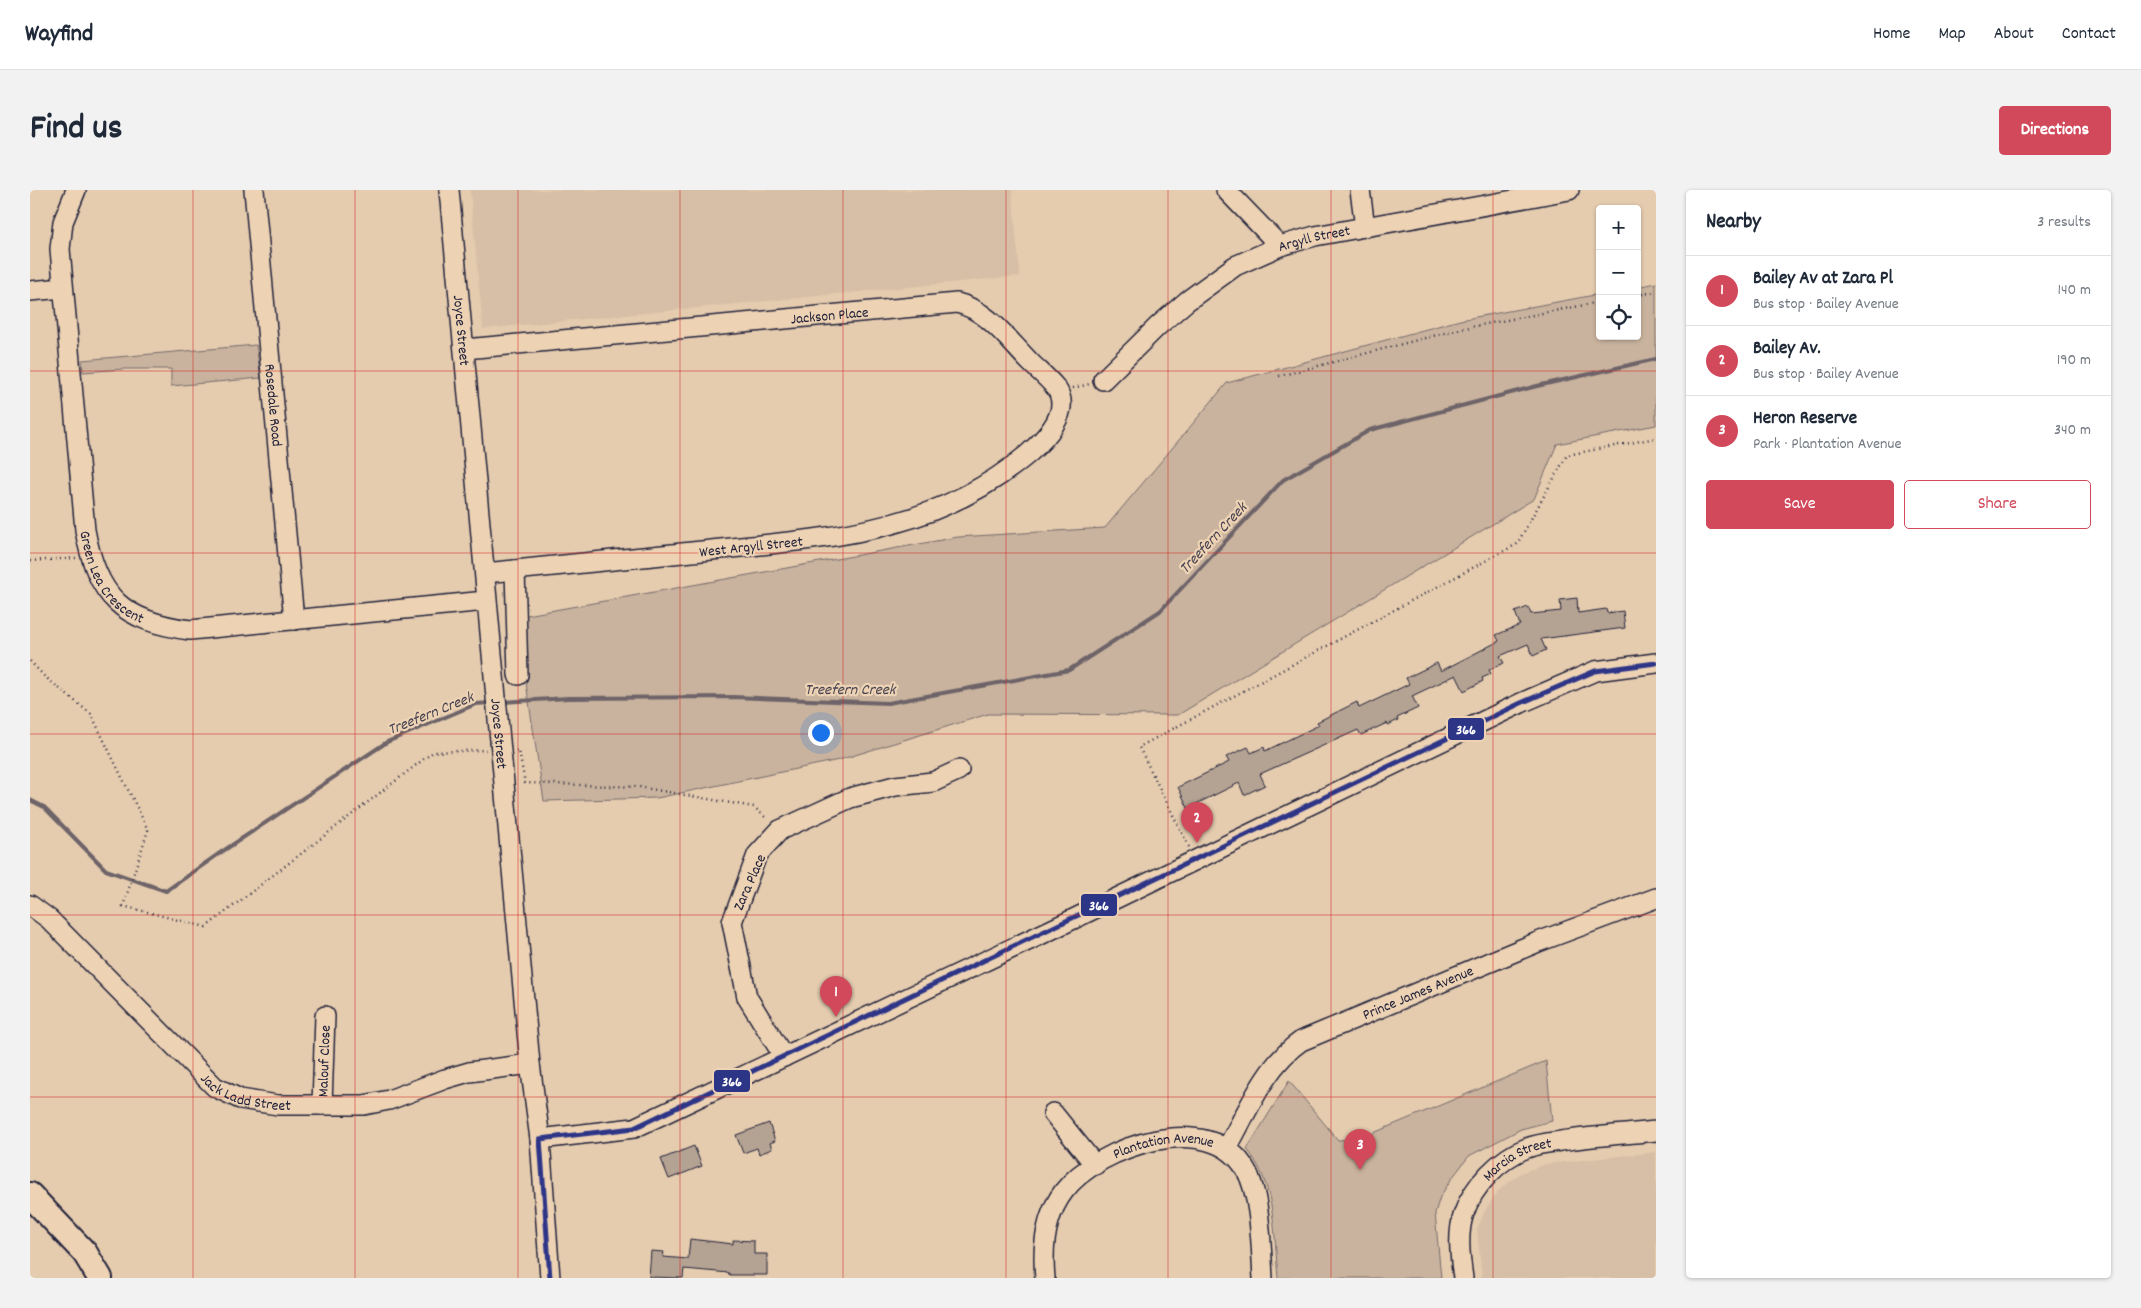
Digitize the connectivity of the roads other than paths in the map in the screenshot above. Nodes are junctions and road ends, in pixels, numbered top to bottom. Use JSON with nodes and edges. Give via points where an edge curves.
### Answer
{"nodes":[{"id":1,"x":76,"y":190,"type":"edge"},
{"id":2,"x":254,"y":190,"type":"edge"},
{"id":3,"x":449,"y":190,"type":"edge"},
{"id":4,"x":1226,"y":190,"type":"edge"},
{"id":5,"x":1360,"y":190,"type":"edge"},
{"id":6,"x":1569,"y":190,"type":"edge"},
{"id":7,"x":1550,"y":192,"type":"edge"},
{"id":8,"x":1365,"y":227,"type":"junction"},
{"id":9,"x":1280,"y":246,"type":"junction"},
{"id":10,"x":63,"y":288,"type":"junction"},
{"id":11,"x":30,"y":290,"type":"edge"},
{"id":12,"x":464,"y":348,"type":"junction"},
{"id":13,"x":1103,"y":380,"type":"road end"},
{"id":14,"x":1006,"y":473,"type":"joint"},
{"id":15,"x":515,"y":570,"type":"junction"},
{"id":16,"x":485,"y":573,"type":"junction"},
{"id":17,"x":486,"y":601,"type":"junction"},
{"id":18,"x":294,"y":620,"type":"junction"},
{"id":19,"x":1656,"y":663,"type":"edge"},
{"id":20,"x":518,"y":675,"type":"dead end"},
{"id":21,"x":959,"y":770,"type":"dead end"},
{"id":22,"x":1656,"y":898,"type":"edge"},
{"id":23,"x":30,"y":905,"type":"edge"},
{"id":24,"x":325,"y":1016,"type":"dead end"},
{"id":25,"x":784,"y":1057,"type":"junction"},
{"id":26,"x":530,"y":1064,"type":"junction"},
{"id":27,"x":322,"y":1105,"type":"junction"},
{"id":28,"x":1053,"y":1113,"type":"dead end"},
{"id":29,"x":1656,"y":1131,"type":"edge"},
{"id":30,"x":540,"y":1139,"type":"junction"},
{"id":31,"x":1227,"y":1148,"type":"junction"},
{"id":32,"x":1095,"y":1165,"type":"junction"},
{"id":33,"x":30,"y":1195,"type":"edge"},
{"id":34,"x":100,"y":1278,"type":"edge"},
{"id":35,"x":550,"y":1278,"type":"edge"},
{"id":36,"x":1045,"y":1278,"type":"edge"},
{"id":37,"x":1263,"y":1278,"type":"edge"},
{"id":38,"x":1463,"y":1278,"type":"edge"}],
"edges":[{"from":1,"to":10,"type":"street","name":"Green Lea Crescent","via":[[63,222],[60,249]]},
{"from":2,"to":18,"type":"street","name":"Rosedale Road"},
{"from":3,"to":12,"type":"street","name":"Joyce Street"},
{"from":4,"to":9,"type":"street"},
{"from":5,"to":8,"type":"street"},
{"from":6,"to":7,"type":"street","name":"Argyll Street"},
{"from":7,"to":8,"type":"street","name":"Argyll Street"},
{"from":8,"to":9,"type":"street","name":"Argyll Street"},
{"from":9,"to":13,"type":"street","name":"Argyll Street","via":[[1235,266],[1187,301]]},
{"from":10,"to":11,"type":"street"},
{"from":10,"to":18,"type":"street","name":"Green Lea Crescent","via":[[84,520],[90,556],[100,581],[117,602],[137,616],[162,626],[190,630]]},
{"from":12,"to":14,"type":"street","name":"Jackson Place","via":[[957,303],[981,312],[1058,392],[1060,411],[1049,434]]},
{"from":12,"to":16,"type":"street","name":"Joyce Street"},
{"from":14,"to":15,"type":"street","name":"West Argyll Street","via":[[955,502],[899,524],[839,536]]},
{"from":15,"to":16,"type":"street","name":"West Argyll Street"},
{"from":15,"to":20,"type":"street"},
{"from":16,"to":17,"type":"street","name":"Joyce Street"},
{"from":17,"to":18,"type":"street","name":"Green Lea Crescent"},
{"from":17,"to":26,"type":"street","name":"Joyce Street"},
{"from":19,"to":25,"type":"street","via":[[1595,671],[1521,703]]},
{"from":21,"to":25,"type":"street","name":"Zara Place","via":[[933,782],[896,786],[850,798],[780,830],[757,855],[732,922],[747,997]]},
{"from":22,"to":31,"type":"street","name":"Prince James Avenue","via":[[1538,942],[1301,1041],[1277,1062]]},
{"from":23,"to":27,"type":"street","name":"Jack Ladd Street","via":[[69,938],[214,1087],[240,1099],[278,1105]]},
{"from":24,"to":27,"type":"street","name":"Malouf Close"},
{"from":25,"to":30,"type":"street","via":[[634,1128]]},
{"from":26,"to":27,"type":"street","name":"Jack Ladd Street","via":[[470,1072],[389,1100]]},
{"from":26,"to":30,"type":"street","name":"Joyce Street"},
{"from":28,"to":32,"type":"street"},
{"from":29,"to":38,"type":"street","name":"Marcia Street","via":[[1557,1142],[1527,1148],[1508,1158],[1491,1171],[1464,1213],[1460,1234]]},
{"from":30,"to":35,"type":"street","name":"Joyce Street"},
{"from":31,"to":32,"type":"street","name":"Plantation Avenue","via":[[1195,1138],[1165,1138],[1133,1147]]},
{"from":31,"to":37,"type":"street","name":"Plantation Avenue","via":[[1246,1168],[1253,1186]]},
{"from":32,"to":36,"type":"street","name":"Plantation Avenue","via":[[1064,1191],[1049,1219],[1044,1255]]},
{"from":33,"to":34,"type":"main road","via":[[85,1253]]}]}
